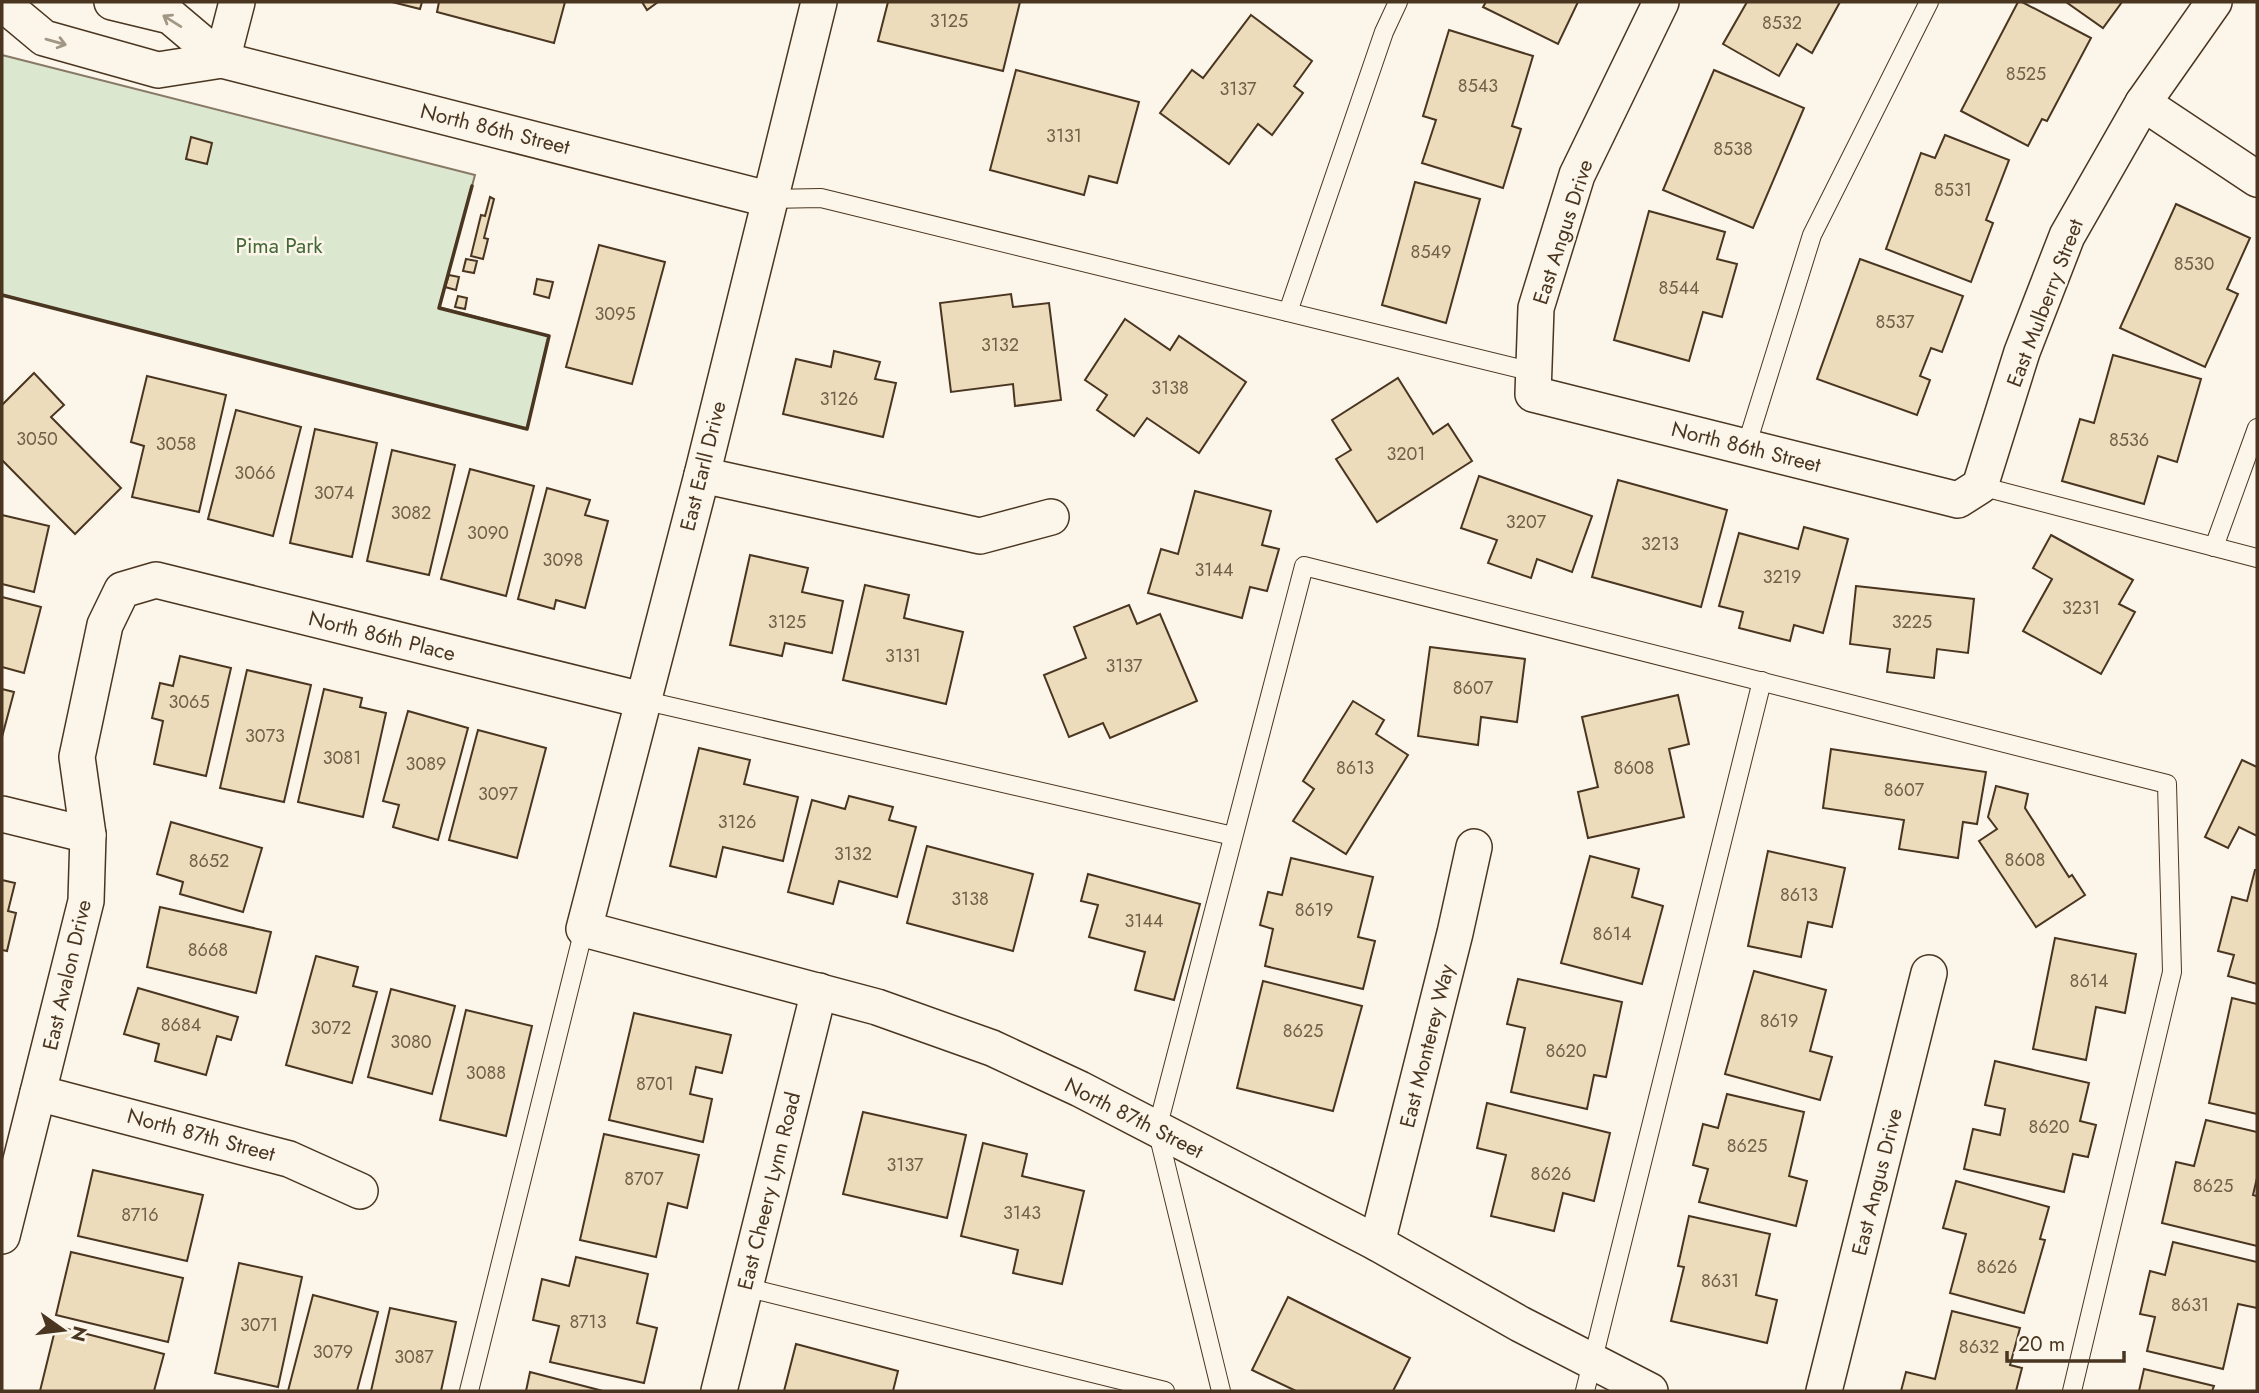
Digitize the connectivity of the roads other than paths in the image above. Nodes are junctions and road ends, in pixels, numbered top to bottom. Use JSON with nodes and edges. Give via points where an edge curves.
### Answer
{"nodes":[{"id":1,"x":112,"y":2,"type":"edge"},
{"id":2,"x":237,"y":2,"type":"edge"},
{"id":3,"x":819,"y":2,"type":"edge"},
{"id":4,"x":1398,"y":2,"type":"edge"},
{"id":5,"x":1661,"y":2,"type":"edge"},
{"id":6,"x":1929,"y":2,"type":"edge"},
{"id":7,"x":2214,"y":2,"type":"edge"},
{"id":8,"x":2,"y":3,"type":"edge"},
{"id":9,"x":222,"y":60,"type":"junction"},
{"id":10,"x":2143,"y":103,"type":"junction"},
{"id":11,"x":2257,"y":179,"type":"edge"},
{"id":12,"x":768,"y":199,"type":"junction"},
{"id":13,"x":1288,"y":312,"type":"junction"},
{"id":14,"x":1533,"y":383,"type":"junction"},
{"id":15,"x":2257,"y":428,"type":"edge"},
{"id":16,"x":1746,"y":447,"type":"junction"},
{"id":17,"x":702,"y":475,"type":"junction"},
{"id":18,"x":1969,"y":493,"type":"junction"},
{"id":19,"x":1051,"y":517,"type":"dead end"},
{"id":20,"x":2214,"y":547,"type":"junction"},
{"id":21,"x":2257,"y":558,"type":"edge"},
{"id":22,"x":122,"y":590,"type":"joint"},
{"id":23,"x":1762,"y":681,"type":"junction"},
{"id":24,"x":642,"y":700,"type":"junction"},
{"id":25,"x":2,"y":814,"type":"edge"},
{"id":26,"x":88,"y":835,"type":"junction"},
{"id":27,"x":1233,"y":836,"type":"junction"},
{"id":28,"x":1474,"y":848,"type":"dead end"},
{"id":29,"x":584,"y":929,"type":"junction"},
{"id":30,"x":1929,"y":973,"type":"dead end"},
{"id":31,"x":819,"y":990,"type":"junction"},
{"id":32,"x":38,"y":1093,"type":"junction"},
{"id":33,"x":1157,"y":1129,"type":"junction"},
{"id":34,"x":360,"y":1191,"type":"dead end"},
{"id":35,"x":2,"y":1236,"type":"edge"},
{"id":36,"x":1377,"y":1243,"type":"junction"},
{"id":37,"x":745,"y":1287,"type":"junction"},
{"id":38,"x":1589,"y":1376,"type":"edge"},
{"id":39,"x":468,"y":1391,"type":"edge"},
{"id":40,"x":719,"y":1391,"type":"edge"},
{"id":41,"x":1166,"y":1391,"type":"edge"},
{"id":42,"x":1221,"y":1391,"type":"edge"},
{"id":43,"x":1650,"y":1391,"type":"edge"},
{"id":44,"x":1824,"y":1391,"type":"edge"},
{"id":45,"x":2072,"y":1391,"type":"edge"}],
"edges":[{"from":9,"to":1,"type":"street","name":"North 86th Street","one_way":true,"via":[[170,16]]},
{"from":2,"to":9,"type":"street"},
{"from":3,"to":12,"type":"street","name":"East Earll Drive"},
{"from":4,"to":13,"type":"lane"},
{"from":5,"to":14,"type":"street","name":"East Angus Drive","via":[[1577,175],[1536,308]]},
{"from":6,"to":16,"type":"lane","via":[[1812,235]]},
{"from":7,"to":10,"type":"street","name":"East Mulberry Street"},
{"from":8,"to":9,"type":"street","name":"North 86th Street","one_way":true,"via":[[44,38],[158,70]]},
{"from":9,"to":12,"type":"street","name":"North 86th Street"},
{"from":10,"to":11,"type":"street"},
{"from":10,"to":18,"type":"street","name":"East Mulberry Street","via":[[2067,236]]},
{"from":12,"to":13,"type":"lane","via":[[821,198]]},
{"from":12,"to":17,"type":"street","name":"East Earll Drive"},
{"from":13,"to":14,"type":"lane"},
{"from":14,"to":16,"type":"street","name":"North 86th Street"},
{"from":15,"to":20,"type":"lane"},
{"from":16,"to":18,"type":"street","name":"North 86th Street"},
{"from":17,"to":19,"type":"street","via":[[980,536]]},
{"from":17,"to":24,"type":"street","name":"East Earll Drive"},
{"from":18,"to":20,"type":"lane"},
{"from":20,"to":21,"type":"lane"},
{"from":22,"to":24,"type":"street","name":"North 86th Place","via":[[156,580]]},
{"from":22,"to":26,"type":"street","name":"East Avalon Drive","via":[[105,625],[76,757]]},
{"from":23,"to":27,"type":"lane","via":[[1304,566]]},
{"from":23,"to":38,"type":"lane"},
{"from":23,"to":45,"type":"lane","via":[[2167,784],[2172,972]]},
{"from":24,"to":27,"type":"lane"},
{"from":24,"to":29,"type":"street","name":"East Earll Drive"},
{"from":25,"to":26,"type":"street"},
{"from":26,"to":32,"type":"street","name":"East Avalon Drive","via":[[86,901]]},
{"from":27,"to":33,"type":"lane"},
{"from":28,"to":36,"type":"street","name":"East Monterey Way"},
{"from":29,"to":31,"type":"street","name":"North 87th Street"},
{"from":29,"to":39,"type":"lane"},
{"from":30,"to":44,"type":"street","name":"East Angus Drive"},
{"from":31,"to":33,"type":"street","name":"North 87th Street","via":[[992,1048]]},
{"from":31,"to":37,"type":"street","name":"East Cheery Lynn Road"},
{"from":32,"to":34,"type":"street","name":"North 87th Street","via":[[289,1159]]},
{"from":32,"to":35,"type":"street","name":"East Avalon Drive"},
{"from":33,"to":36,"type":"street","name":"North 87th Street"},
{"from":33,"to":42,"type":"lane"},
{"from":36,"to":38,"type":"street","name":"North 87th Street","via":[[1520,1324]]},
{"from":37,"to":40,"type":"street","name":"East Cheery Lynn Road"},
{"from":37,"to":41,"type":"lane"},
{"from":38,"to":43,"type":"street","name":"North 87th Street"}]}
